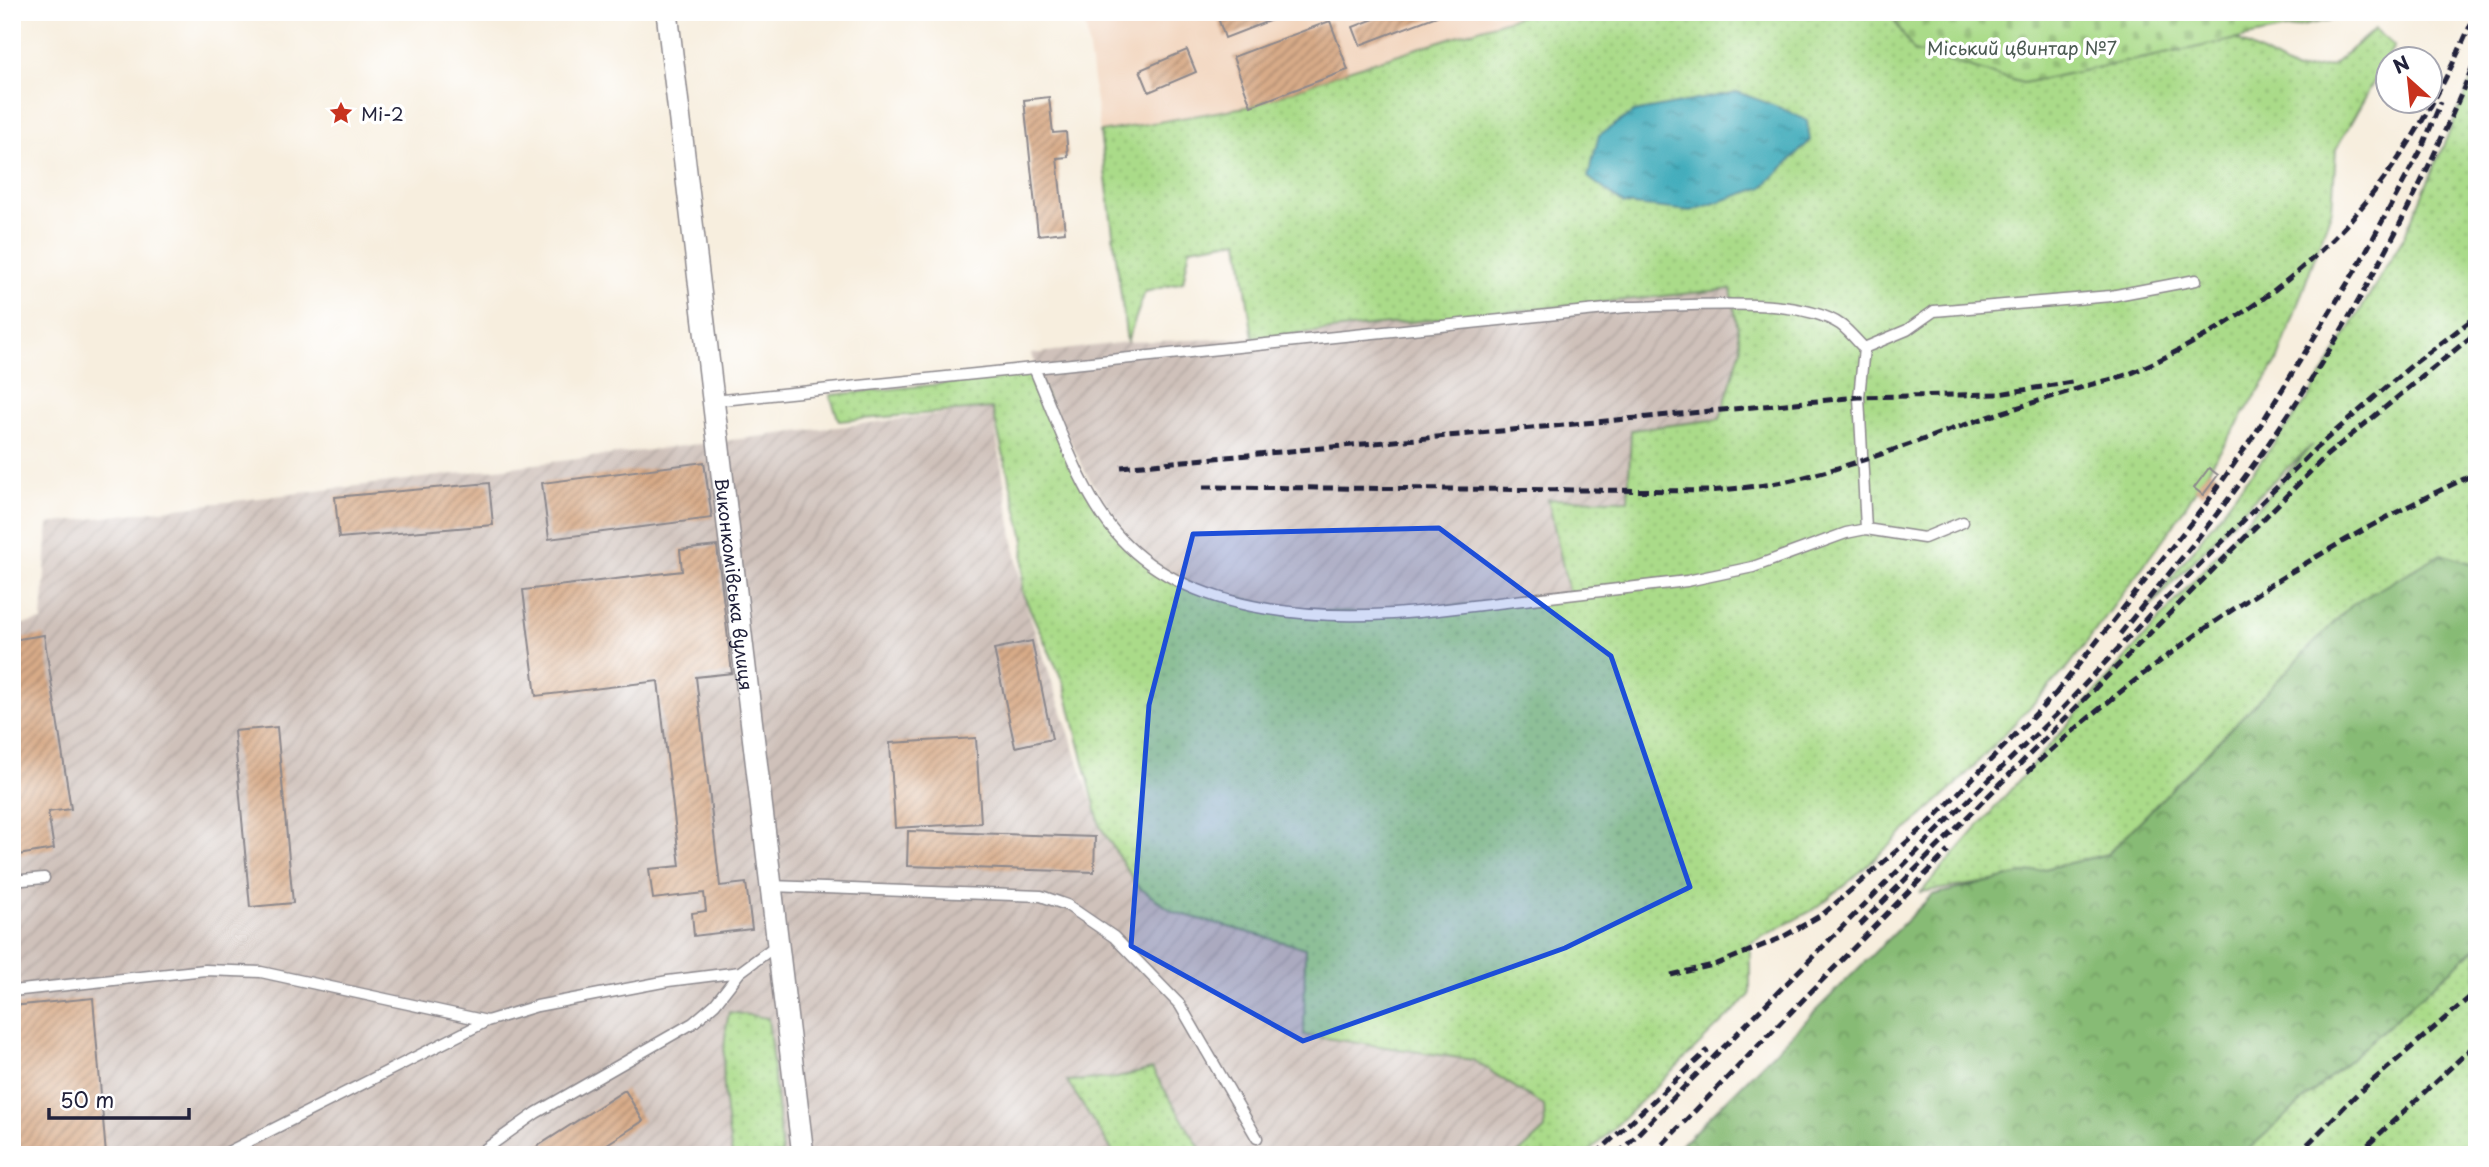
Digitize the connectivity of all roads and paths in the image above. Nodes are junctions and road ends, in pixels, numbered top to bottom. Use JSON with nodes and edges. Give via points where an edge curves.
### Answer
{"nodes":[{"id":1,"x":667,"y":12,"type":"edge"},
{"id":2,"x":2196,"y":279,"type":"dead end"},
{"id":3,"x":1864,"y":348,"type":"junction"},
{"id":4,"x":1034,"y":368,"type":"junction"},
{"id":5,"x":713,"y":401,"type":"junction"},
{"id":6,"x":1963,"y":522,"type":"dead end"},
{"id":7,"x":1867,"y":528,"type":"junction"},
{"id":8,"x":44,"y":878,"type":"dead end"},
{"id":9,"x":12,"y":881,"type":"edge"},
{"id":10,"x":771,"y":886,"type":"junction"},
{"id":11,"x":778,"y":944,"type":"junction"},
{"id":12,"x":740,"y":972,"type":"junction"},
{"id":13,"x":12,"y":991,"type":"edge"},
{"id":14,"x":487,"y":1021,"type":"junction"},
{"id":15,"x":1257,"y":1139,"type":"dead end"},
{"id":16,"x":222,"y":1155,"type":"edge"},
{"id":17,"x":477,"y":1155,"type":"edge"},
{"id":18,"x":803,"y":1155,"type":"edge"}],
"edges":[{"from":1,"to":5,"type":"street","name":"Виконкомівська вулиця"},
{"from":2,"to":3,"type":"lane","via":[[2111,296],[1934,311],[1907,330]]},
{"from":3,"to":4,"type":"lane","via":[[1840,324],[1766,305],[1626,307]]},
{"from":3,"to":7,"type":"lane","via":[[1859,397]]},
{"from":4,"to":5,"type":"lane"},
{"from":4,"to":7,"type":"lane","via":[[1082,478],[1114,531],[1157,570],[1204,592],[1246,604],[1324,614],[1404,614],[1687,582],[1752,567]]},
{"from":5,"to":10,"type":"street","name":"Виконкомівська вулиця"},
{"from":6,"to":7,"type":"lane","via":[[1924,538]]},
{"from":8,"to":9,"type":"lane"},
{"from":10,"to":11,"type":"street","name":"Виконкомівська вулиця"},
{"from":10,"to":15,"type":"lane","via":[[1041,896],[1067,905],[1114,937],[1180,1004]]},
{"from":11,"to":12,"type":"lane"},
{"from":11,"to":18,"type":"street","name":"Виконкомівська вулиця"},
{"from":12,"to":14,"type":"lane","via":[[537,1006]]},
{"from":12,"to":17,"type":"lane","via":[[693,1023],[536,1113]]},
{"from":13,"to":14,"type":"lane","via":[[205,970],[261,972]]},
{"from":14,"to":16,"type":"lane"}]}
